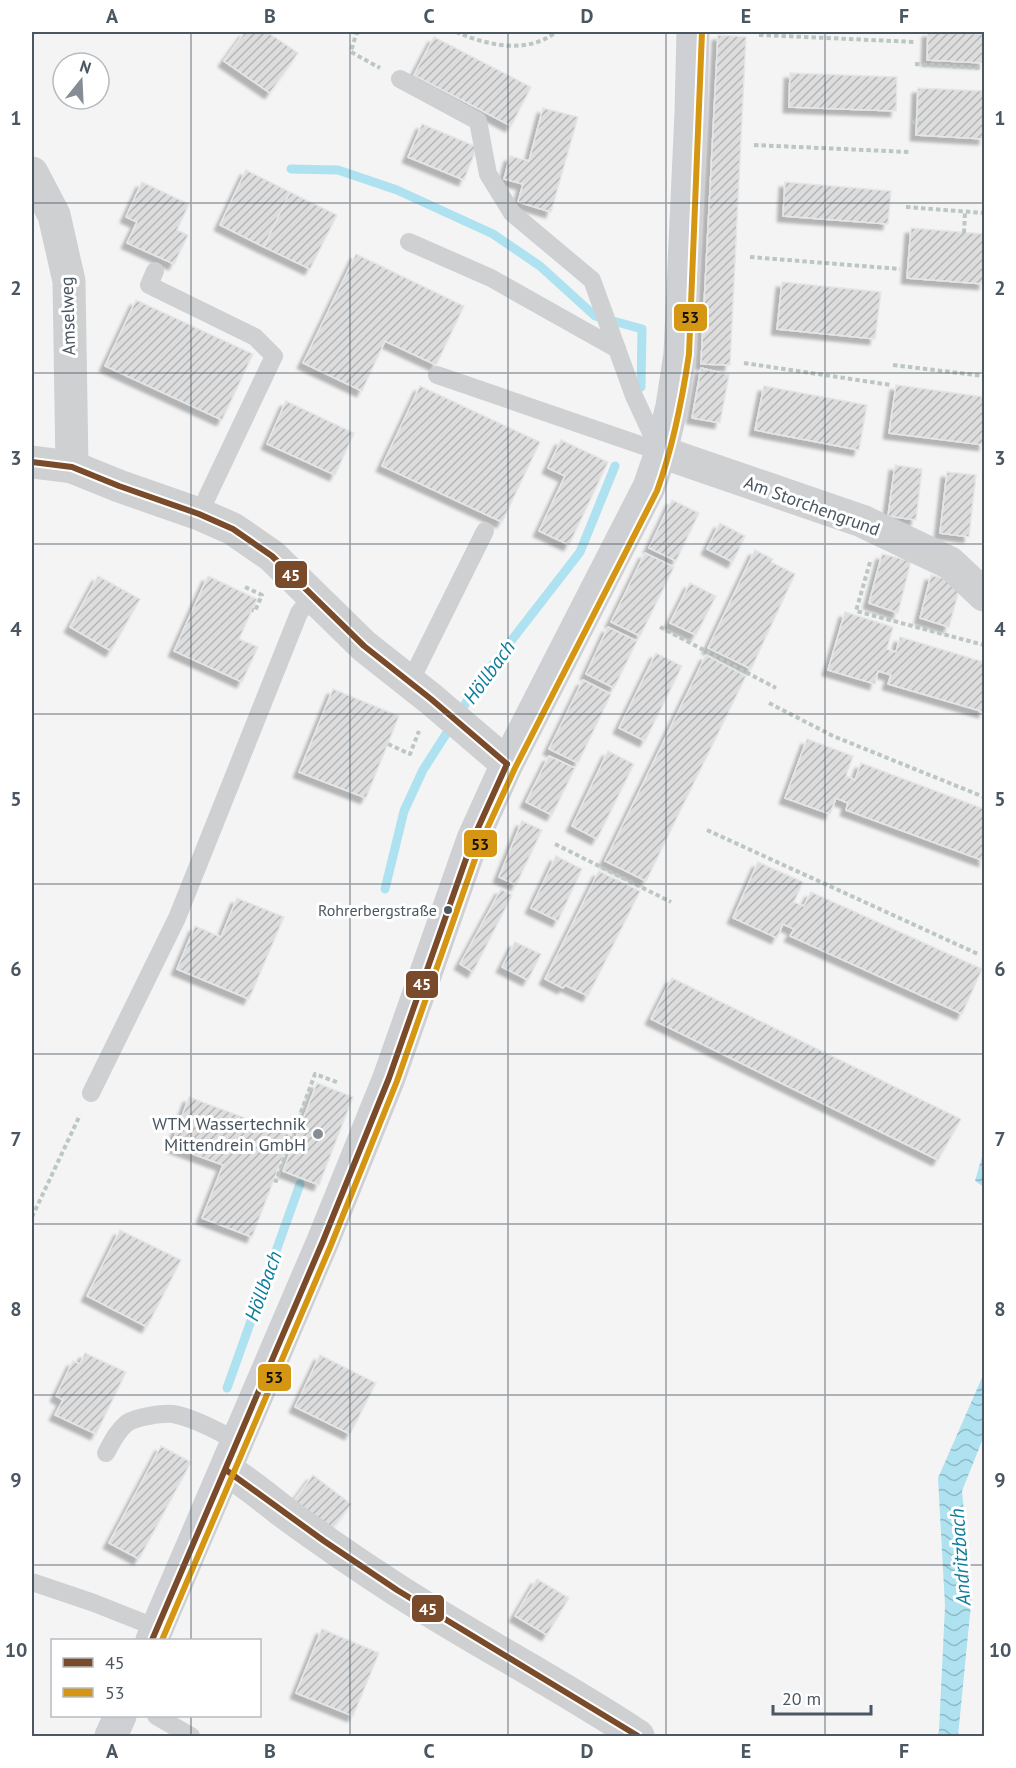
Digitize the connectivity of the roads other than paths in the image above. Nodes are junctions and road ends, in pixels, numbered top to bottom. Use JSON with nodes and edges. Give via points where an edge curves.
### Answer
{"nodes":[{"id":1,"x":693,"y":32,"type":"edge"},
{"id":2,"x":400,"y":79,"type":"road end"},
{"id":3,"x":32,"y":173,"type":"edge"},
{"id":4,"x":410,"y":242,"type":"dead end"},
{"id":5,"x":155,"y":271,"type":"dead end"},
{"id":6,"x":617,"y":349,"type":"junction"},
{"id":7,"x":437,"y":375,"type":"dead end"},
{"id":8,"x":661,"y":452,"type":"junction"},
{"id":9,"x":32,"y":462,"type":"edge"},
{"id":10,"x":72,"y":467,"type":"junction"},
{"id":11,"x":199,"y":514,"type":"junction"},
{"id":12,"x":485,"y":531,"type":"dead end"},
{"id":13,"x":984,"y":595,"type":"edge"},
{"id":14,"x":312,"y":596,"type":"junction"},
{"id":15,"x":441,"y":708,"type":"junction"},
{"id":16,"x":507,"y":765,"type":"junction"},
{"id":17,"x":91,"y":1093,"type":"road end"},
{"id":18,"x":106,"y":1454,"type":"dead end"},
{"id":19,"x":232,"y":1456,"type":"junction"},
{"id":20,"x":32,"y":1582,"type":"edge"},
{"id":21,"x":154,"y":1634,"type":"edge"},
{"id":22,"x":120,"y":1717,"type":"edge"},
{"id":23,"x":158,"y":1717,"type":"edge"},
{"id":24,"x":111,"y":1737,"type":"edge"},
{"id":25,"x":190,"y":1737,"type":"edge"},
{"id":26,"x":638,"y":1737,"type":"edge"}],
"edges":[{"from":1,"to":8,"type":"main road","via":[[680,354]]},
{"from":2,"to":6,"type":"lane","via":[[478,121],[488,174],[512,213],[592,280]]},
{"from":3,"to":10,"type":"street","name":"Amselweg","via":[[54,215],[69,281]]},
{"from":4,"to":6,"type":"lane","via":[[491,278]]},
{"from":5,"to":11,"type":"lane","via":[[150,285],[255,337],[274,356]]},
{"from":6,"to":8,"type":"lane"},
{"from":7,"to":8,"type":"lane"},
{"from":8,"to":13,"type":"street","name":"Am Storchengrund","via":[[862,521],[950,563]]},
{"from":8,"to":16,"type":"main road","via":[[649,487]]},
{"from":9,"to":10,"type":"street"},
{"from":10,"to":11,"type":"street"},
{"from":11,"to":14,"type":"street","via":[[234,529],[272,556]]},
{"from":12,"to":15,"type":"lane"},
{"from":14,"to":15,"type":"street","via":[[364,646]]},
{"from":14,"to":17,"type":"lane","via":[[299,613],[177,918]]},
{"from":15,"to":16,"type":"street"},
{"from":16,"to":19,"type":"main road","via":[[473,839],[389,1078]]},
{"from":18,"to":19,"type":"lane","via":[[115,1434],[129,1421],[173,1414],[222,1433]]},
{"from":19,"to":21,"type":"main road"},
{"from":19,"to":26,"type":"street","via":[[242,1479],[350,1559]]},
{"from":20,"to":21,"type":"lane","via":[[94,1603]]},
{"from":22,"to":24,"type":"main road"},
{"from":23,"to":25,"type":"lane"}]}
